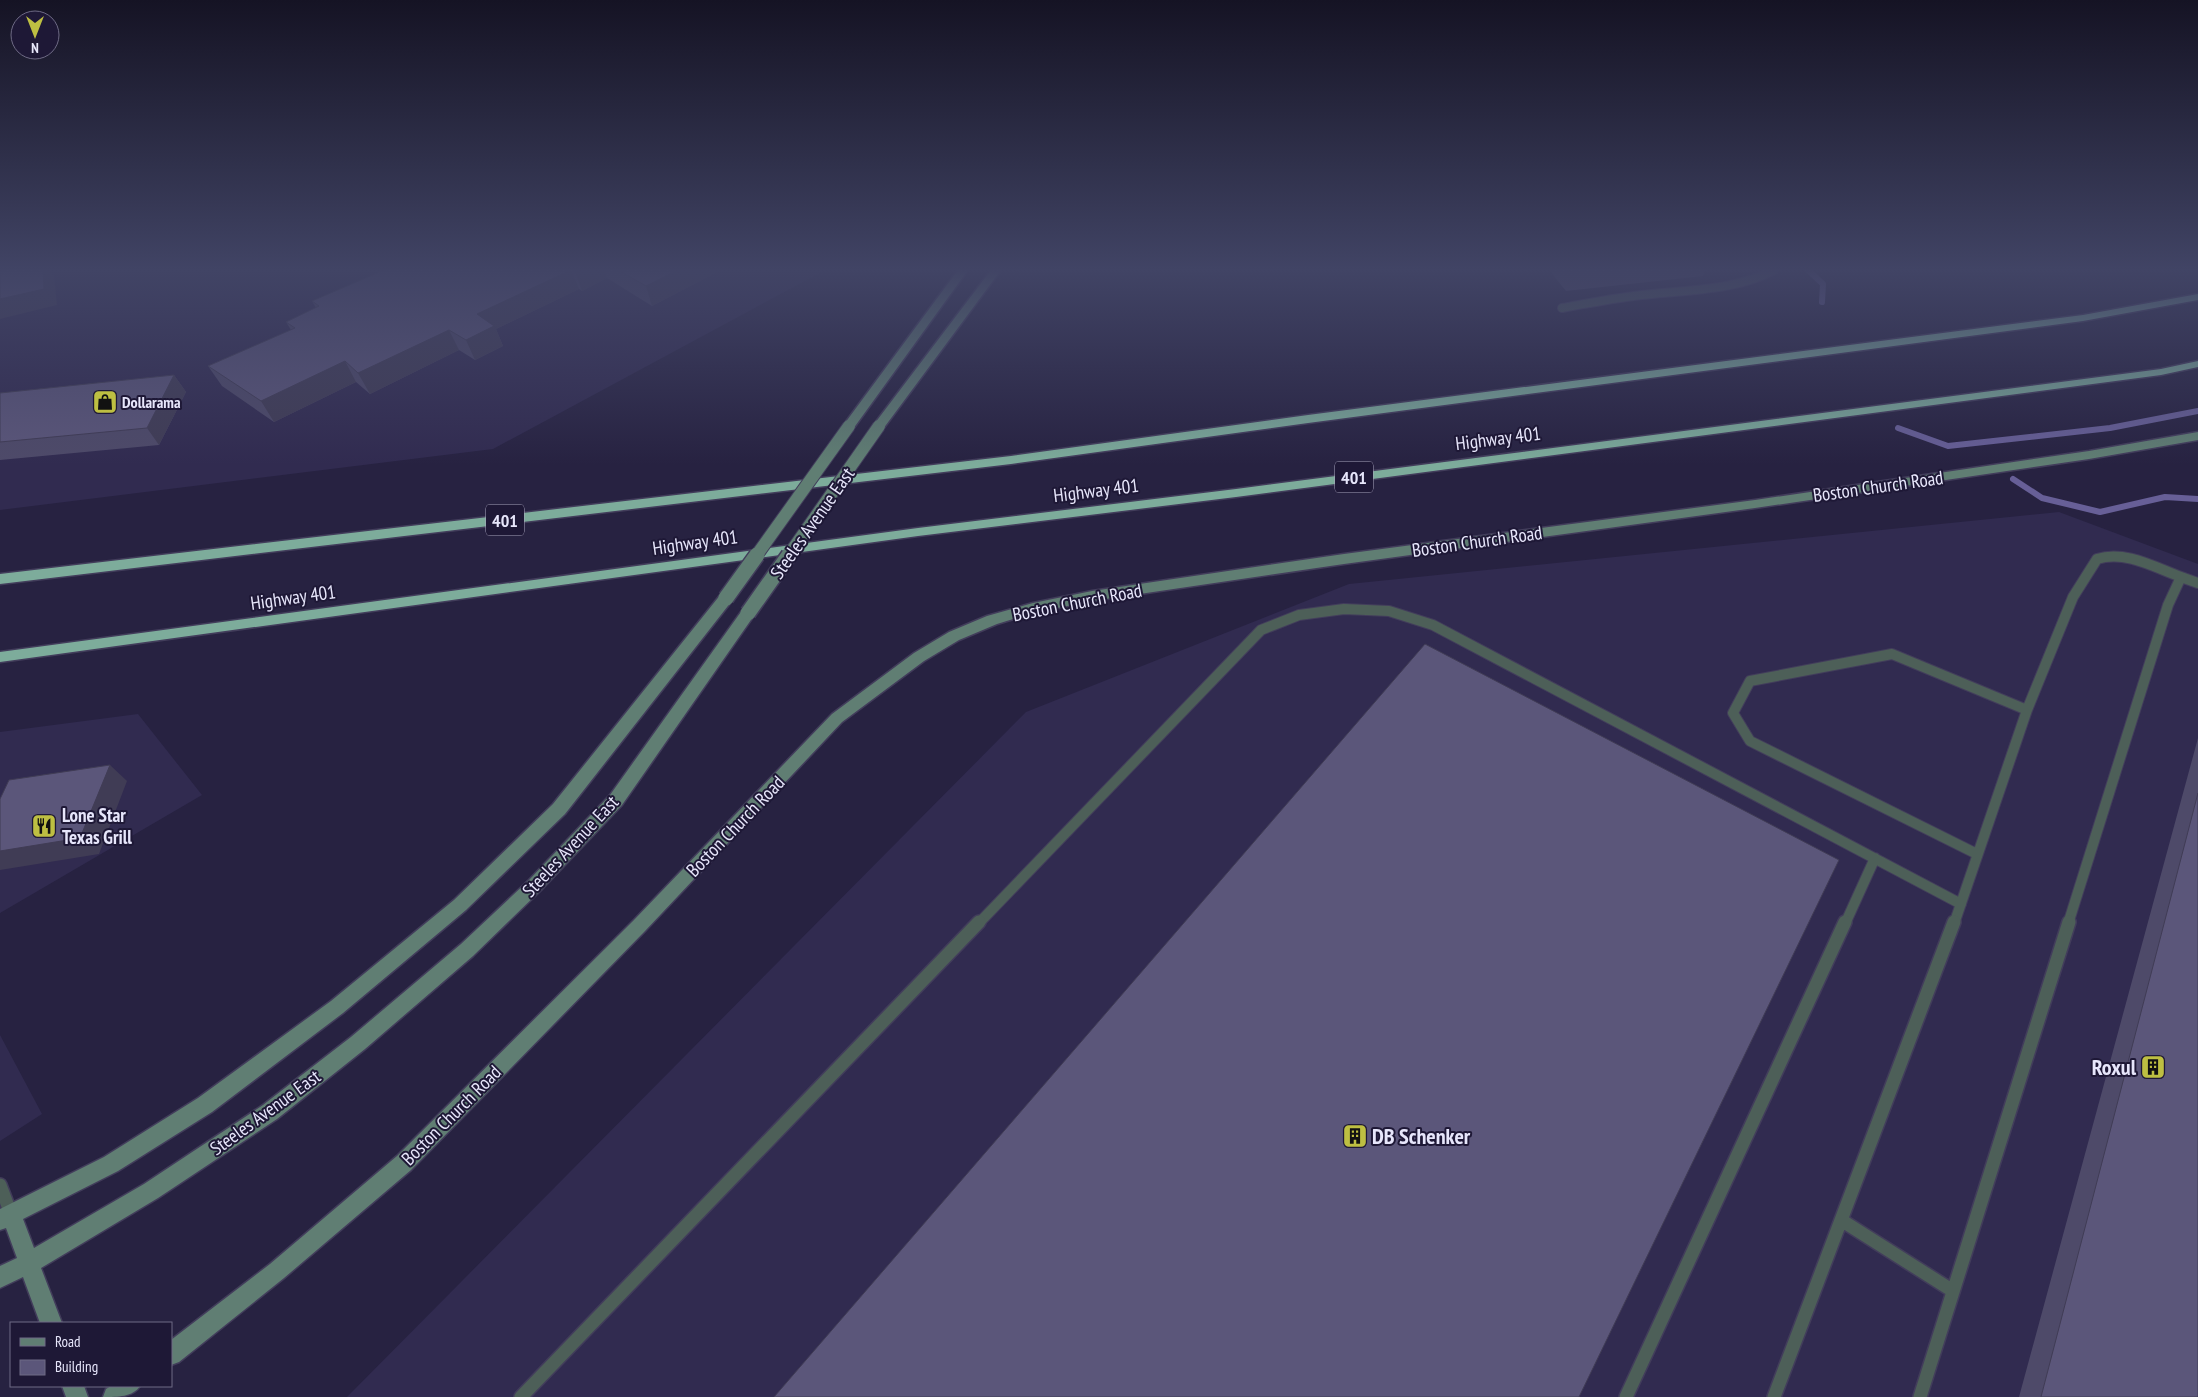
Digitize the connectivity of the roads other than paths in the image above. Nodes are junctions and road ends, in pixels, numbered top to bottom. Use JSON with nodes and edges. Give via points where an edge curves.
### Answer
{"nodes":[{"id":1,"x":915,"y":335,"type":"edge"},
{"id":2,"x":947,"y":335,"type":"edge"},
{"id":3,"x":1951,"y":335,"type":"edge"},
{"id":4,"x":2198,"y":364,"type":"edge"},
{"id":5,"x":2198,"y":436,"type":"edge"},
{"id":6,"x":2181,"y":577,"type":"junction"},
{"id":7,"x":0,"y":579,"type":"edge"},
{"id":8,"x":2198,"y":583,"type":"edge"},
{"id":9,"x":0,"y":657,"type":"edge"},
{"id":10,"x":2027,"y":710,"type":"junction"},
{"id":11,"x":1977,"y":854,"type":"junction"},
{"id":12,"x":1875,"y":858,"type":"junction"},
{"id":13,"x":1961,"y":904,"type":"junction"},
{"id":14,"x":0,"y":1185,"type":"edge"},
{"id":15,"x":5,"y":1217,"type":"edge"},
{"id":16,"x":1841,"y":1220,"type":"junction"},
{"id":17,"x":29,"y":1263,"type":"junction"},
{"id":18,"x":0,"y":1277,"type":"edge"},
{"id":19,"x":1953,"y":1291,"type":"junction"},
{"id":20,"x":51,"y":1322,"type":"edge"},
{"id":21,"x":172,"y":1353,"type":"edge"},
{"id":22,"x":128,"y":1387,"type":"edge"},
{"id":23,"x":114,"y":1397,"type":"edge"},
{"id":24,"x":521,"y":1397,"type":"edge"},
{"id":25,"x":1626,"y":1397,"type":"edge"},
{"id":26,"x":1774,"y":1397,"type":"edge"},
{"id":27,"x":1920,"y":1397,"type":"edge"}],
"edges":[{"from":1,"to":15,"type":"main road","name":"Steeles Avenue East","bridge":true,"via":[[726,598],[560,809],[460,905],[337,1008],[205,1105],[111,1164]]},
{"from":2,"to":17,"type":"main road","name":"Steeles Avenue East","bridge":true,"via":[[879,426],[616,800],[535,885],[467,950],[358,1043],[270,1112],[152,1191]]},
{"from":3,"to":7,"type":"highway","number":"401","via":[[1011,460]]},
{"from":4,"to":9,"type":"highway","name":"Highway 401","number":"401","via":[[2151,373],[918,532]]},
{"from":5,"to":21,"type":"main road","name":"Boston Church Road","via":[[1765,502],[1092,596],[1033,608],[954,636],[918,656],[837,718],[639,926],[404,1162],[277,1271]]},
{"from":6,"to":8,"type":"lane"},
{"from":6,"to":10,"type":"lane","via":[[2123,556],[2097,559],[2073,597]]},
{"from":6,"to":19,"type":"lane","via":[[2168,605]]},
{"from":10,"to":11,"type":"lane"},
{"from":10,"to":11,"type":"lane","via":[[1892,654],[1750,681],[1734,713],[1750,741]]},
{"from":11,"to":13,"type":"lane"},
{"from":12,"to":13,"type":"lane"},
{"from":12,"to":24,"type":"lane","via":[[1433,626],[1389,611],[1344,609],[1299,615],[1262,630]]},
{"from":12,"to":25,"type":"lane"},
{"from":13,"to":16,"type":"lane"},
{"from":14,"to":15,"type":"lane"},
{"from":15,"to":17,"type":"main road"},
{"from":16,"to":19,"type":"lane"},
{"from":16,"to":26,"type":"lane"},
{"from":17,"to":18,"type":"main road","name":"Steeles Avenue East"},
{"from":17,"to":20,"type":"main road"},
{"from":19,"to":27,"type":"lane"},
{"from":22,"to":23,"type":"main road"}]}
